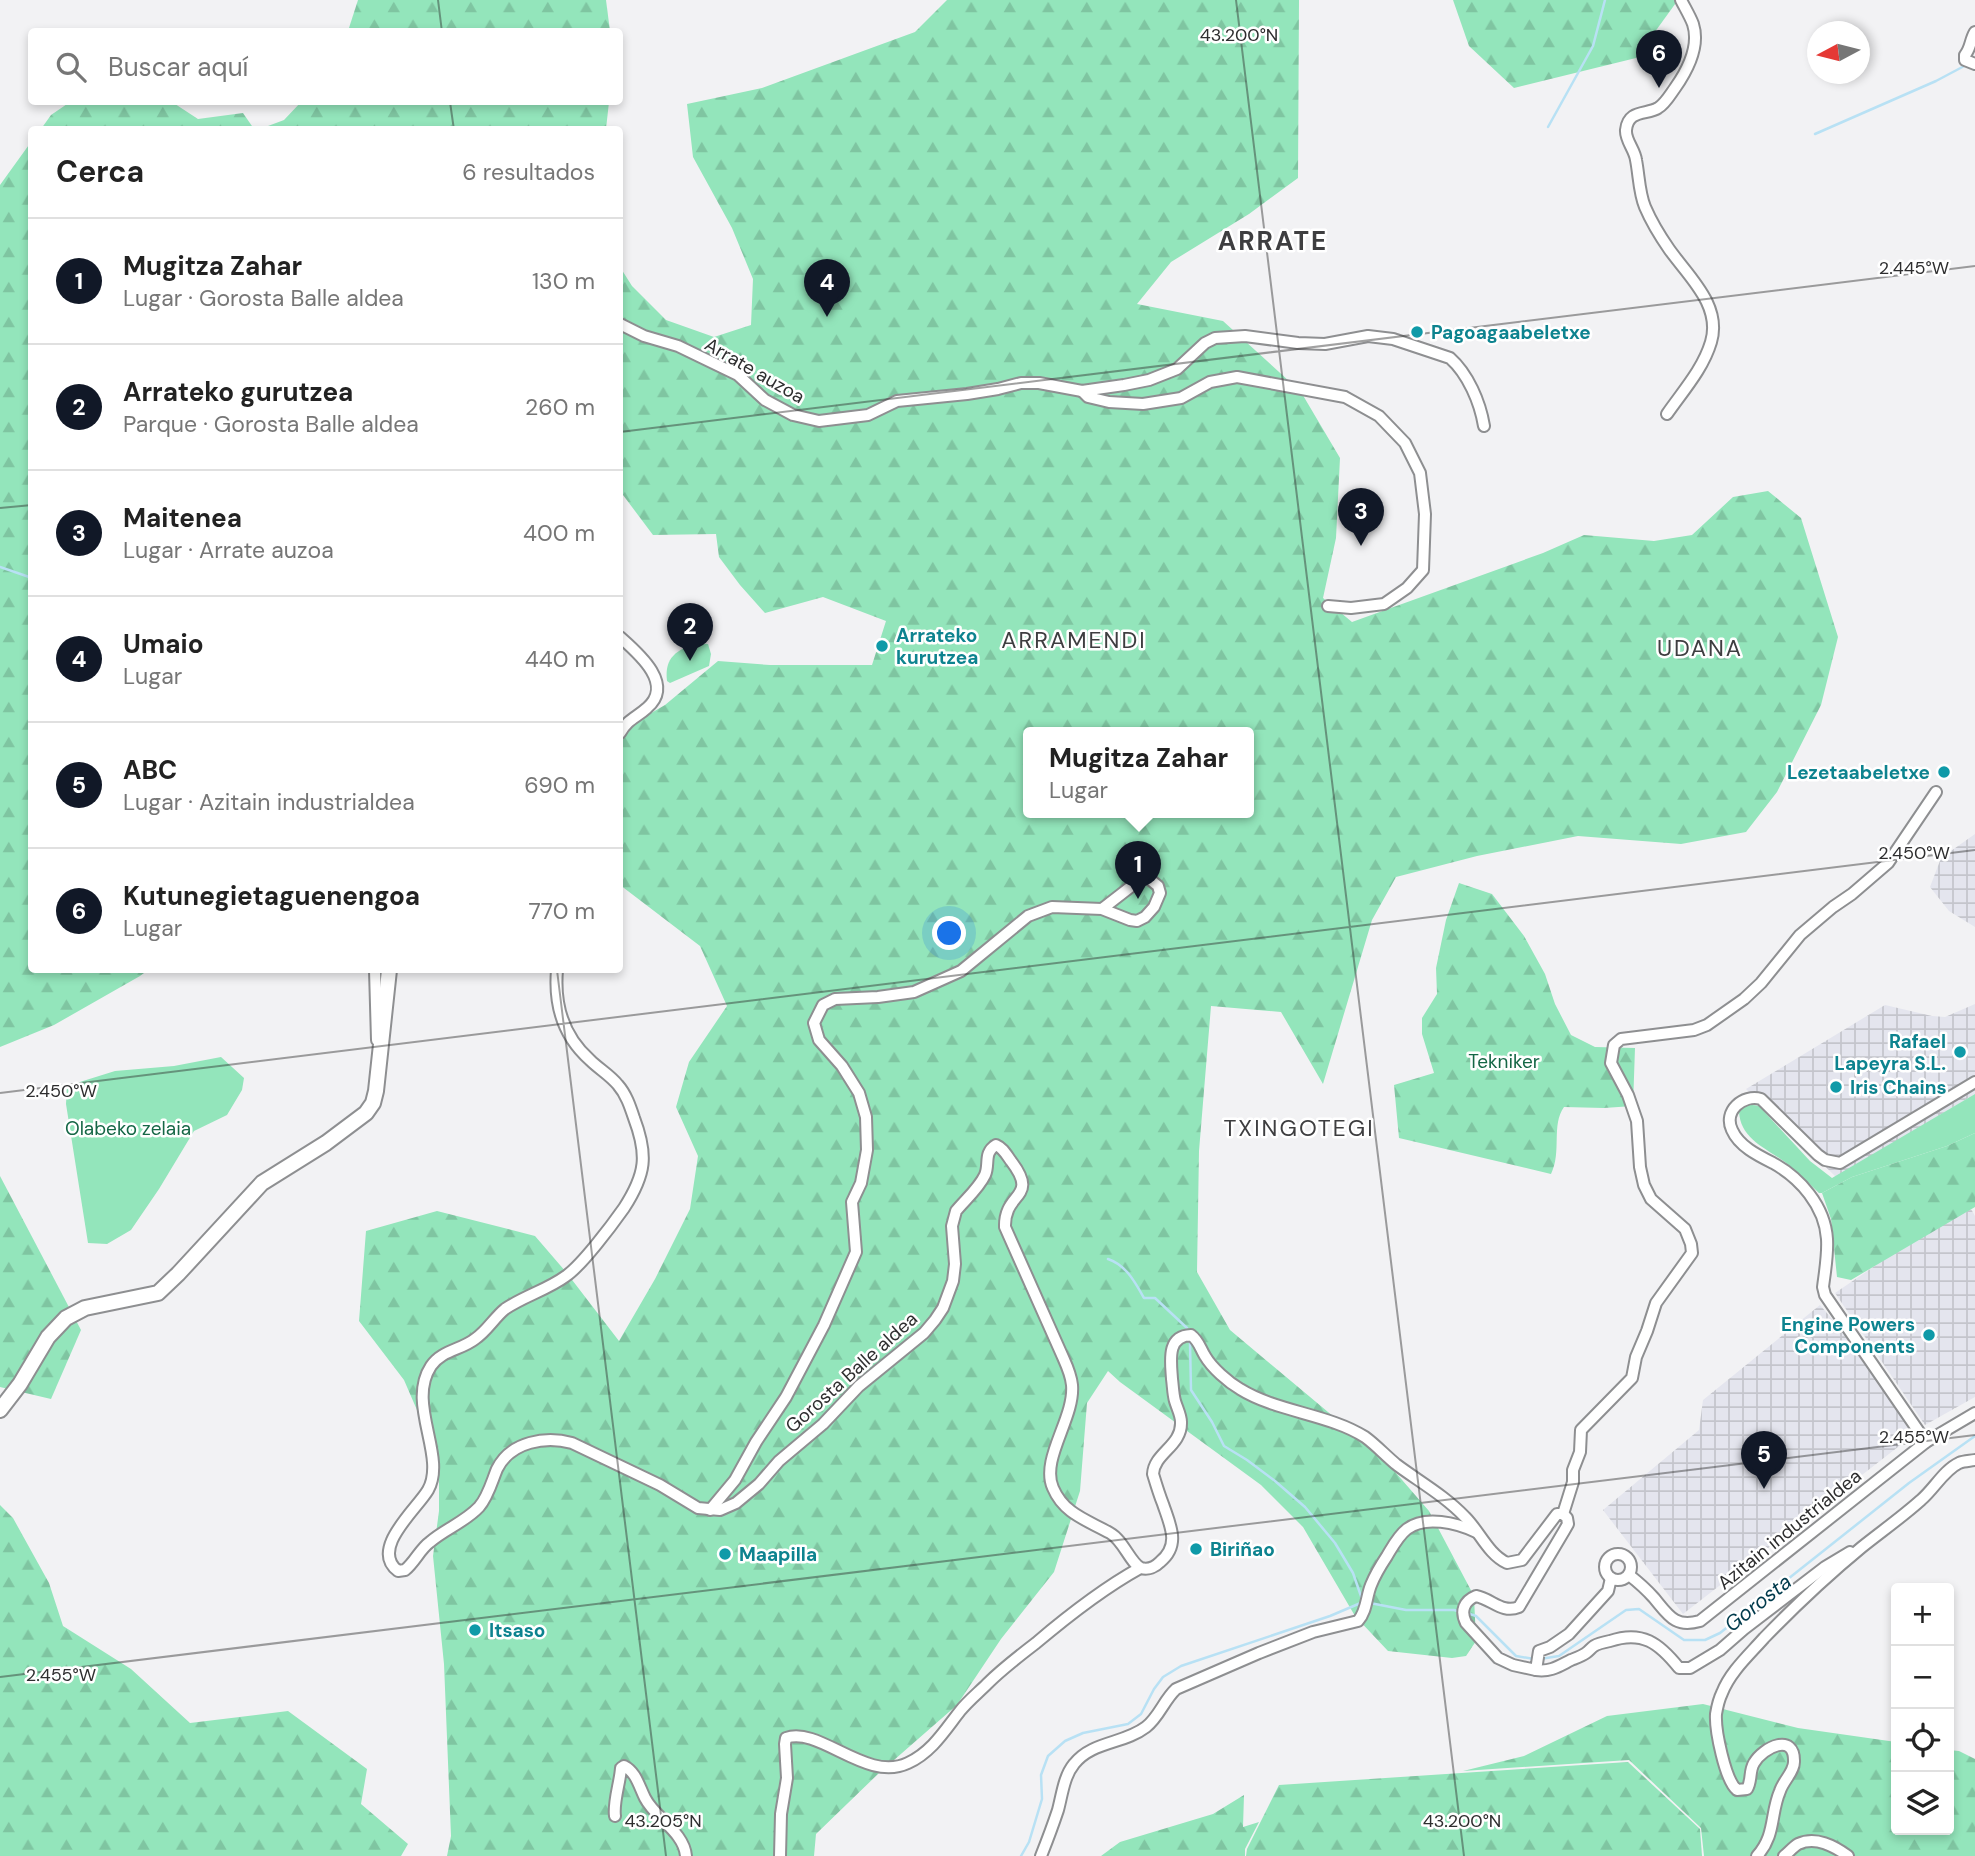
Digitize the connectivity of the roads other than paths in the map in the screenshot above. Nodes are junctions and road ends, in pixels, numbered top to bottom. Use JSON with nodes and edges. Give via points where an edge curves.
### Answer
{"nodes":[{"id":1,"x":1681,"y":0,"type":"edge"},
{"id":2,"x":1975,"y":33,"type":"edge"},
{"id":3,"x":1973,"y":50,"type":"edge"},
{"id":4,"x":1971,"y":62,"type":"edge"},
{"id":5,"x":623,"y":326,"type":"edge"},
{"id":6,"x":1082,"y":391,"type":"junction"},
{"id":7,"x":1667,"y":414,"type":"dead end"},
{"id":8,"x":1484,"y":426,"type":"dead end"},
{"id":9,"x":1328,"y":606,"type":"dead end"},
{"id":10,"x":623,"y":640,"type":"edge"},
{"id":11,"x":623,"y":729,"type":"edge"},
{"id":12,"x":1936,"y":792,"type":"dead end"},
{"id":13,"x":1102,"y":909,"type":"junction"},
{"id":14,"x":376,"y":973,"type":"edge"},
{"id":15,"x":389,"y":973,"type":"edge"},
{"id":16,"x":557,"y":973,"type":"edge"},
{"id":17,"x":379,"y":1052,"type":"junction"},
{"id":18,"x":1975,"y":1083,"type":"edge"},
{"id":19,"x":0,"y":1410,"type":"edge"},
{"id":20,"x":1975,"y":1413,"type":"edge"},
{"id":21,"x":1926,"y":1442,"type":"junction"},
{"id":22,"x":1975,"y":1460,"type":"edge"},
{"id":23,"x":710,"y":1510,"type":"junction"},
{"id":24,"x":1563,"y":1514,"type":"junction"},
{"id":25,"x":1478,"y":1534,"type":"junction"},
{"id":26,"x":1862,"y":1547,"type":"junction"},
{"id":27,"x":1140,"y":1568,"type":"junction"},
{"id":28,"x":1629,"y":1575,"type":"junction"},
{"id":29,"x":1611,"y":1578,"type":"junction"},
{"id":30,"x":1537,"y":1664,"type":"junction"},
{"id":31,"x":615,"y":1816,"type":"dead end"},
{"id":32,"x":686,"y":1856,"type":"edge"},
{"id":33,"x":780,"y":1856,"type":"edge"},
{"id":34,"x":1041,"y":1856,"type":"edge"},
{"id":35,"x":1756,"y":1856,"type":"edge"},
{"id":36,"x":1784,"y":1856,"type":"edge"},
{"id":37,"x":1848,"y":1856,"type":"edge"}],
"edges":[{"from":1,"to":7,"type":"street","via":[[1694,26],[1694,53],[1661,107],[1633,116],[1626,130],[1645,207],[1711,310],[1712,340],[1701,367]]},
{"from":2,"to":3,"type":"street"},
{"from":3,"to":4,"type":"street","via":[[1965,55]]},
{"from":5,"to":6,"type":"street","name":"Arrate auzoa","via":[[738,375],[765,400],[793,415],[819,421],[868,415],[897,401],[1021,383]]},
{"from":6,"to":8,"type":"street","name":"Arrate auzoa","via":[[1164,375],[1215,338],[1245,336],[1325,344],[1368,336],[1393,339],[1450,358],[1469,382]]},
{"from":6,"to":9,"type":"street","name":"Arrate auzoa","via":[[1109,402],[1143,404],[1181,398],[1210,382],[1237,377],[1345,397],[1379,415],[1405,443],[1420,473],[1426,514],[1423,570],[1384,604]]},
{"from":10,"to":11,"type":"street","via":[[653,672],[657,694]]},
{"from":12,"to":24,"type":"street","via":[[1888,863],[1807,928],[1744,999],[1694,1030],[1621,1039],[1614,1045],[1611,1063],[1637,1121],[1644,1185],[1651,1199],[1685,1229],[1692,1252],[1656,1303],[1632,1378],[1581,1430],[1580,1452]]},
{"from":13,"to":13,"type":"street","name":"Gorosta Balle aldea","via":[[1142,878],[1158,886],[1160,893],[1145,918],[1130,920]]},
{"from":13,"to":23,"type":"street","name":"Gorosta Balle aldea","via":[[1052,907],[1028,916],[961,971],[914,992],[835,999],[823,1005],[814,1023],[819,1040],[859,1093],[866,1117],[867,1150],[852,1202],[856,1252],[786,1397],[735,1480]]},
{"from":14,"to":17,"type":"street"},
{"from":15,"to":17,"type":"street"},
{"from":16,"to":23,"type":"street","via":[[557,997],[567,1031],[617,1084],[632,1110],[644,1151],[640,1175],[625,1207],[568,1275],[506,1309],[476,1339],[446,1352],[432,1365],[423,1405],[433,1475],[426,1493],[396,1533],[390,1559],[398,1571],[405,1570],[433,1539],[479,1507],[508,1455],[540,1441],[572,1443]]},
{"from":17,"to":19,"type":"street","via":[[376,1091],[366,1113],[262,1183],[158,1293],[85,1308],[66,1318],[48,1337]]},
{"from":18,"to":21,"type":"street","via":[[1840,1163],[1818,1155],[1761,1099],[1741,1101],[1730,1116],[1732,1131],[1741,1143],[1790,1174],[1817,1206],[1827,1239],[1825,1295]]},
{"from":20,"to":21,"type":"street","name":"Azitain industrialdea"},
{"from":21,"to":28,"type":"street","name":"Azitain industrialdea","via":[[1700,1621],[1675,1621]]},
{"from":22,"to":26,"type":"street","via":[[1948,1471],[1920,1501]]},
{"from":23,"to":27,"type":"street","name":"Gorosta Balle aldea","via":[[720,1510],[747,1495],[935,1320],[953,1281],[953,1219],[986,1173],[988,1154],[996,1144],[1019,1172],[1023,1185],[1007,1212],[1005,1227],[1072,1385],[1067,1416],[1049,1467],[1052,1486],[1071,1512],[1117,1539]]},
{"from":24,"to":25,"type":"street","via":[[1553,1517],[1529,1552],[1514,1563],[1498,1559]]},
{"from":24,"to":30,"type":"street","via":[[1567,1524],[1519,1607],[1506,1609],[1476,1596],[1463,1612],[1466,1623],[1498,1658],[1513,1665]]},
{"from":25,"to":27,"type":"street","via":[[1450,1502],[1364,1437],[1239,1389],[1206,1358],[1197,1339],[1185,1335],[1175,1342],[1170,1356],[1182,1424],[1177,1439],[1155,1462],[1153,1474],[1172,1531],[1172,1545],[1156,1566]]},
{"from":25,"to":34,"type":"street","via":[[1438,1522],[1407,1529],[1376,1573],[1358,1621],[1313,1632],[1176,1689],[1144,1729],[1085,1753],[1072,1766]]},
{"from":26,"to":30,"type":"street","via":[[1825,1567],[1720,1650],[1690,1668],[1679,1668],[1653,1642],[1622,1636],[1596,1645],[1559,1668],[1545,1672]]},
{"from":26,"to":35,"type":"street","via":[[1784,1618],[1739,1666],[1722,1692],[1716,1714],[1718,1738],[1733,1787],[1747,1789],[1752,1765],[1771,1746],[1788,1746],[1793,1752],[1795,1765],[1779,1791],[1765,1847]]},
{"from":27,"to":33,"type":"street","via":[[1078,1608],[1003,1670],[933,1745],[909,1763],[880,1766],[809,1738],[786,1738]]},
{"from":28,"to":29,"type":"street"},
{"from":28,"to":29,"type":"street","via":[[1628,1557],[1619,1553],[1605,1566]]},
{"from":29,"to":30,"type":"street","via":[[1608,1591],[1569,1634],[1539,1651]]},
{"from":31,"to":32,"type":"street","via":[[624,1766],[634,1774],[655,1813],[682,1843]]},
{"from":36,"to":37,"type":"street","via":[[1798,1844],[1816,1841]]}]}
